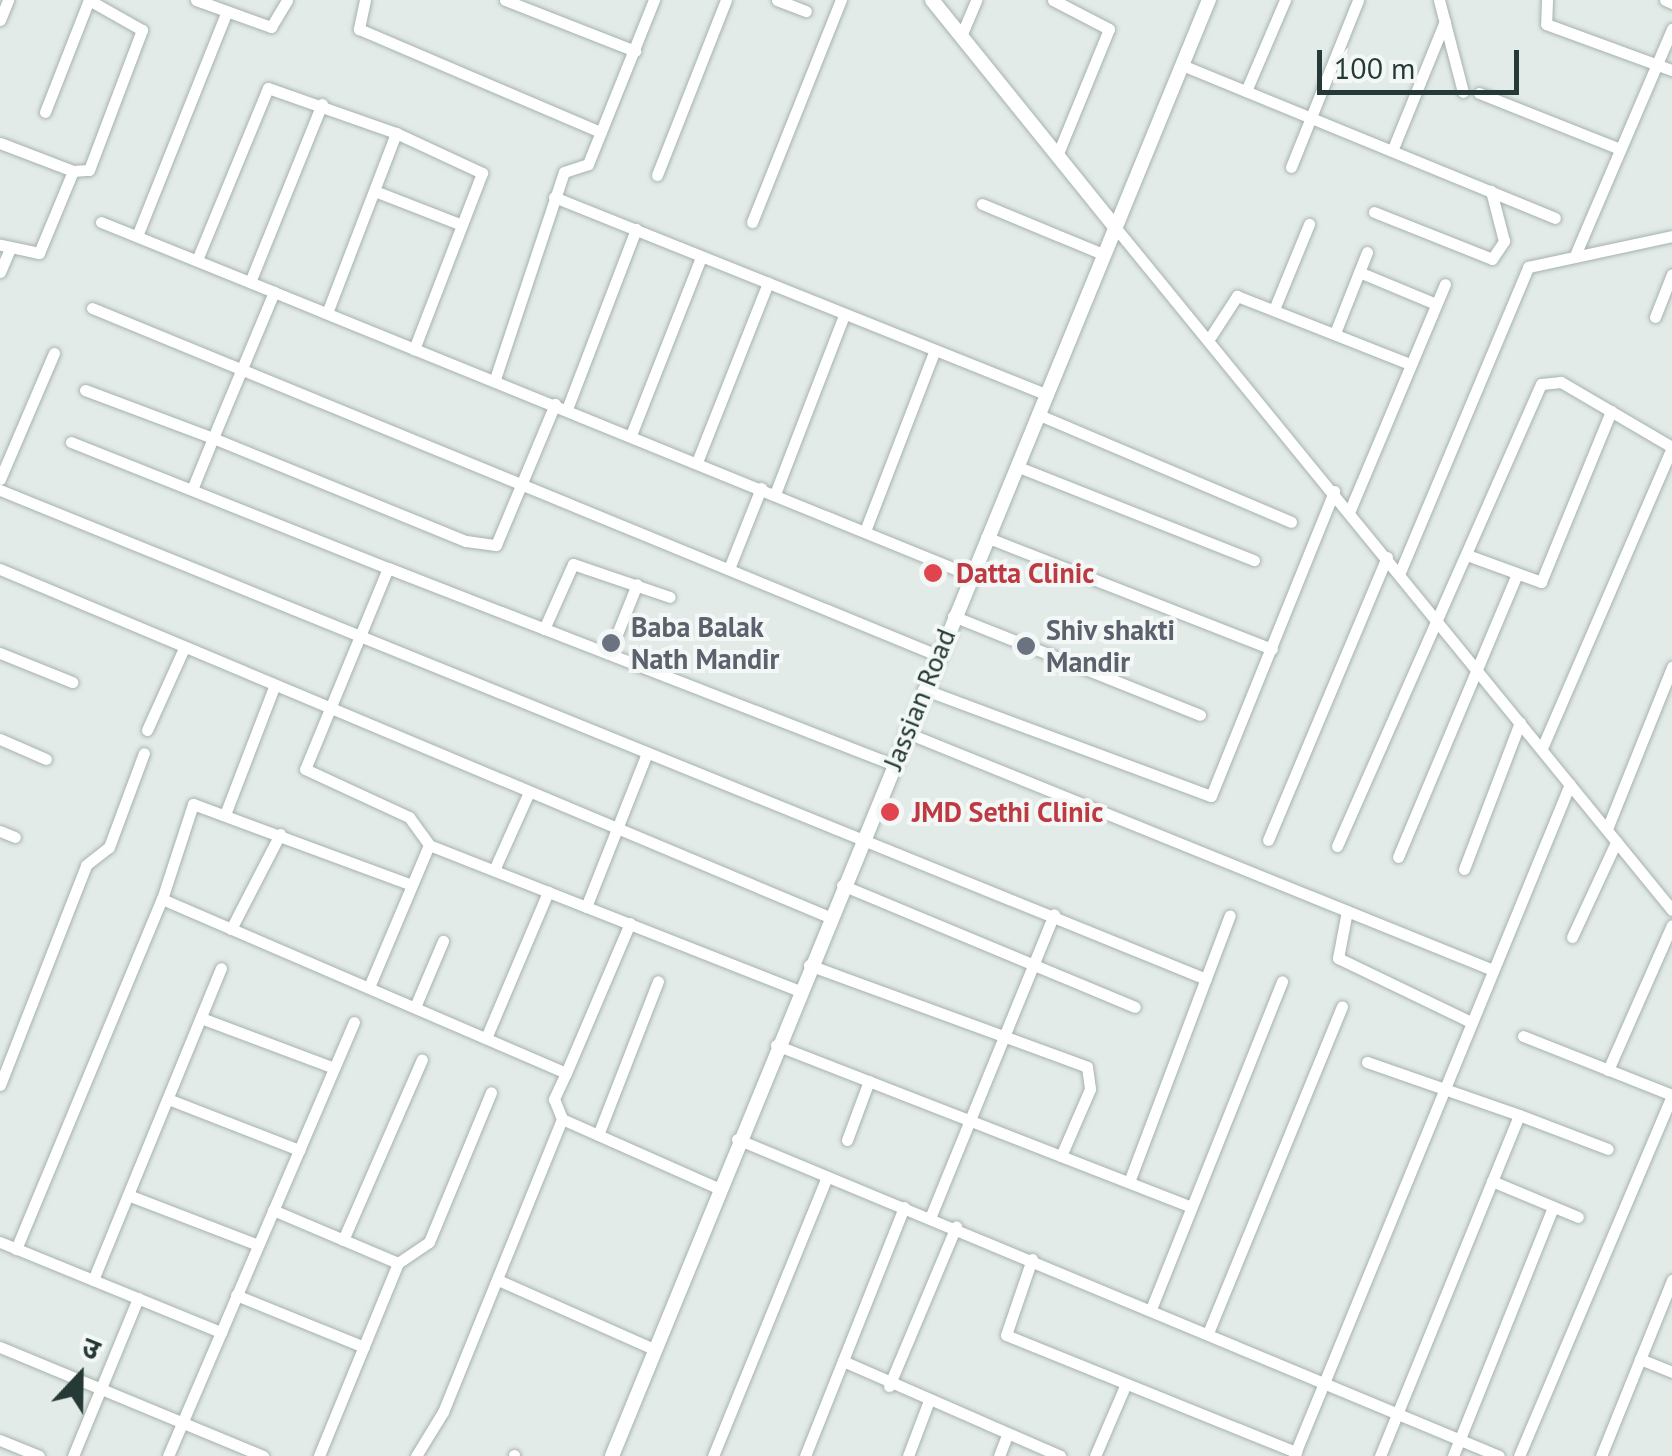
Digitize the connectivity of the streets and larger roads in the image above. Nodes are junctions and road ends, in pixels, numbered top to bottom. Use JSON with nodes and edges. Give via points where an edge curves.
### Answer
{"nodes":[{"id":1,"x":8,"y":0,"type":"edge"},
{"id":2,"x":196,"y":0,"type":"edge"},
{"id":3,"x":288,"y":0,"type":"edge"},
{"id":4,"x":365,"y":0,"type":"edge"},
{"id":5,"x":505,"y":0,"type":"edge"},
{"id":6,"x":654,"y":0,"type":"edge"},
{"id":7,"x":726,"y":0,"type":"edge"},
{"id":8,"x":777,"y":0,"type":"edge"},
{"id":9,"x":842,"y":0,"type":"edge"},
{"id":10,"x":932,"y":0,"type":"edge"},
{"id":11,"x":976,"y":0,"type":"edge"},
{"id":12,"x":1052,"y":0,"type":"edge"},
{"id":13,"x":1208,"y":0,"type":"edge"},
{"id":14,"x":1285,"y":0,"type":"edge"},
{"id":15,"x":1358,"y":0,"type":"edge"},
{"id":16,"x":1439,"y":0,"type":"edge"},
{"id":17,"x":1546,"y":0,"type":"edge"},
{"id":18,"x":223,"y":8,"type":"edge"},
{"id":19,"x":806,"y":11,"type":"dead end"},
{"id":20,"x":0,"y":20,"type":"edge"},
{"id":21,"x":1444,"y":21,"type":"junction"},
{"id":22,"x":1672,"y":29,"type":"edge"},
{"id":23,"x":961,"y":36,"type":"junction"},
{"id":24,"x":634,"y":51,"type":"junction"},
{"id":25,"x":1657,"y":64,"type":"junction"},
{"id":26,"x":1182,"y":65,"type":"junction"},
{"id":27,"x":1672,"y":70,"type":"edge"},
{"id":28,"x":1246,"y":91,"type":"junction"},
{"id":29,"x":1462,"y":92,"type":"dead end"},
{"id":30,"x":1479,"y":93,"type":"dead end"},
{"id":31,"x":322,"y":104,"type":"junction"},
{"id":32,"x":45,"y":112,"type":"dead end"},
{"id":33,"x":1311,"y":118,"type":"junction"},
{"id":34,"x":601,"y":132,"type":"junction"},
{"id":35,"x":396,"y":133,"type":"junction"},
{"id":36,"x":0,"y":142,"type":"edge"},
{"id":37,"x":1620,"y":150,"type":"junction"},
{"id":38,"x":1392,"y":151,"type":"junction"},
{"id":39,"x":1058,"y":156,"type":"junction"},
{"id":40,"x":1291,"y":167,"type":"dead end"},
{"id":41,"x":73,"y":172,"type":"junction"},
{"id":42,"x":657,"y":175,"type":"dead end"},
{"id":43,"x":374,"y":190,"type":"junction"},
{"id":44,"x":1491,"y":192,"type":"junction"},
{"id":45,"x":554,"y":198,"type":"junction"},
{"id":46,"x":982,"y":204,"type":"dead end"},
{"id":47,"x":1374,"y":212,"type":"dead end"},
{"id":48,"x":1555,"y":218,"type":"dead end"},
{"id":49,"x":101,"y":222,"type":"dead end"},
{"id":50,"x":752,"y":222,"type":"dead end"},
{"id":51,"x":1308,"y":224,"type":"dead end"},
{"id":52,"x":462,"y":225,"type":"junction"},
{"id":53,"x":1114,"y":227,"type":"junction"},
{"id":54,"x":636,"y":230,"type":"junction"},
{"id":55,"x":137,"y":236,"type":"junction"},
{"id":56,"x":1672,"y":236,"type":"edge"},
{"id":57,"x":5,"y":246,"type":"edge"},
{"id":58,"x":1367,"y":252,"type":"dead end"},
{"id":59,"x":1576,"y":253,"type":"junction"},
{"id":60,"x":1103,"y":254,"type":"junction"},
{"id":61,"x":700,"y":256,"type":"junction"},
{"id":62,"x":197,"y":260,"type":"junction"},
{"id":63,"x":0,"y":272,"type":"edge"},
{"id":64,"x":1359,"y":272,"type":"junction"},
{"id":65,"x":1672,"y":274,"type":"edge"},
{"id":66,"x":250,"y":282,"type":"junction"},
{"id":67,"x":768,"y":283,"type":"junction"},
{"id":68,"x":1445,"y":284,"type":"dead end"},
{"id":69,"x":274,"y":292,"type":"junction"},
{"id":70,"x":1436,"y":304,"type":"junction"},
{"id":71,"x":1275,"y":307,"type":"junction"},
{"id":72,"x":92,"y":308,"type":"dead end"},
{"id":73,"x":327,"y":313,"type":"junction"},
{"id":74,"x":844,"y":316,"type":"junction"},
{"id":75,"x":1655,"y":317,"type":"dead end"},
{"id":76,"x":1334,"y":333,"type":"junction"},
{"id":77,"x":1210,"y":336,"type":"junction"},
{"id":78,"x":414,"y":349,"type":"junction"},
{"id":79,"x":934,"y":352,"type":"junction"},
{"id":80,"x":54,"y":354,"type":"dead end"},
{"id":81,"x":1410,"y":364,"type":"junction"},
{"id":82,"x":242,"y":368,"type":"junction"},
{"id":83,"x":495,"y":379,"type":"junction"},
{"id":84,"x":85,"y":390,"type":"dead end"},
{"id":85,"x":1045,"y":394,"type":"junction"},
{"id":86,"x":561,"y":406,"type":"junction"},
{"id":87,"x":1611,"y":412,"type":"junction"},
{"id":88,"x":1037,"y":414,"type":"junction"},
{"id":89,"x":631,"y":435,"type":"junction"},
{"id":90,"x":213,"y":438,"type":"junction"},
{"id":91,"x":71,"y":442,"type":"dead end"},
{"id":92,"x":1672,"y":448,"type":"edge"},
{"id":93,"x":697,"y":462,"type":"junction"},
{"id":94,"x":1016,"y":466,"type":"junction"},
{"id":95,"x":0,"y":479,"type":"edge"},
{"id":96,"x":523,"y":485,"type":"junction"},
{"id":97,"x":193,"y":487,"type":"junction"},
{"id":98,"x":761,"y":488,"type":"junction"},
{"id":99,"x":0,"y":490,"type":"edge"},
{"id":100,"x":1334,"y":491,"type":"junction"},
{"id":101,"x":774,"y":494,"type":"junction"},
{"id":102,"x":1350,"y":510,"type":"junction"},
{"id":103,"x":1291,"y":522,"type":"dead end"},
{"id":104,"x":865,"y":531,"type":"junction"},
{"id":105,"x":986,"y":537,"type":"junction"},
{"id":106,"x":1467,"y":555,"type":"junction"},
{"id":107,"x":1387,"y":556,"type":"junction"},
{"id":108,"x":1254,"y":560,"type":"dead end"},
{"id":109,"x":730,"y":566,"type":"junction"},
{"id":110,"x":388,"y":568,"type":"junction"},
{"id":111,"x":0,"y":569,"type":"edge"},
{"id":112,"x":1400,"y":572,"type":"junction"},
{"id":113,"x":970,"y":575,"type":"junction"},
{"id":114,"x":1516,"y":576,"type":"junction"},
{"id":115,"x":637,"y":584,"type":"junction"},
{"id":116,"x":670,"y":596,"type":"dead end"},
{"id":117,"x":1435,"y":612,"type":"junction"},
{"id":118,"x":954,"y":616,"type":"junction"},
{"id":119,"x":544,"y":628,"type":"junction"},
{"id":120,"x":358,"y":635,"type":"junction"},
{"id":121,"x":184,"y":648,"type":"junction"},
{"id":122,"x":1272,"y":649,"type":"junction"},
{"id":123,"x":0,"y":654,"type":"edge"},
{"id":124,"x":609,"y":654,"type":"junction"},
{"id":125,"x":937,"y":655,"type":"junction"},
{"id":126,"x":1477,"y":667,"type":"junction"},
{"id":127,"x":1672,"y":667,"type":"edge"},
{"id":128,"x":72,"y":682,"type":"dead end"},
{"id":129,"x":274,"y":687,"type":"junction"},
{"id":130,"x":923,"y":690,"type":"junction"},
{"id":131,"x":326,"y":708,"type":"junction"},
{"id":132,"x":1200,"y":715,"type":"dead end"},
{"id":133,"x":1520,"y":722,"type":"junction"},
{"id":134,"x":148,"y":730,"type":"dead end"},
{"id":135,"x":905,"y":732,"type":"junction"},
{"id":136,"x":0,"y":740,"type":"edge"},
{"id":137,"x":1542,"y":748,"type":"junction"},
{"id":138,"x":647,"y":752,"type":"junction"},
{"id":139,"x":144,"y":753,"type":"dead end"},
{"id":140,"x":46,"y":758,"type":"dead end"},
{"id":141,"x":892,"y":764,"type":"junction"},
{"id":142,"x":1570,"y":784,"type":"junction"},
{"id":143,"x":529,"y":792,"type":"junction"},
{"id":144,"x":226,"y":812,"type":"junction"},
{"id":145,"x":617,"y":828,"type":"junction"},
{"id":146,"x":1607,"y":829,"type":"junction"},
{"id":147,"x":0,"y":831,"type":"edge"},
{"id":148,"x":280,"y":834,"type":"junction"},
{"id":149,"x":15,"y":837,"type":"dead end"},
{"id":150,"x":860,"y":840,"type":"junction"},
{"id":151,"x":1268,"y":840,"type":"dead end"},
{"id":152,"x":1616,"y":842,"type":"junction"},
{"id":153,"x":430,"y":845,"type":"junction"},
{"id":154,"x":1337,"y":846,"type":"dead end"},
{"id":155,"x":1398,"y":858,"type":"dead end"},
{"id":156,"x":1464,"y":868,"type":"dead end"},
{"id":157,"x":494,"y":870,"type":"junction"},
{"id":158,"x":842,"y":885,"type":"junction"},
{"id":159,"x":412,"y":886,"type":"junction"},
{"id":160,"x":548,"y":892,"type":"junction"},
{"id":161,"x":162,"y":899,"type":"junction"},
{"id":162,"x":1670,"y":901,"type":"edge"},
{"id":163,"x":586,"y":907,"type":"junction"},
{"id":164,"x":1347,"y":911,"type":"junction"},
{"id":165,"x":1054,"y":914,"type":"junction"},
{"id":166,"x":1230,"y":915,"type":"dead end"},
{"id":167,"x":829,"y":917,"type":"junction"},
{"id":168,"x":630,"y":923,"type":"junction"},
{"id":169,"x":1672,"y":925,"type":"edge"},
{"id":170,"x":231,"y":930,"type":"junction"},
{"id":171,"x":1572,"y":938,"type":"dead end"},
{"id":172,"x":442,"y":942,"type":"dead end"},
{"id":173,"x":809,"y":965,"type":"junction"},
{"id":174,"x":1034,"y":966,"type":"junction"},
{"id":175,"x":221,"y":968,"type":"dead end"},
{"id":176,"x":1493,"y":970,"type":"junction"},
{"id":177,"x":1206,"y":978,"type":"junction"},
{"id":178,"x":658,"y":981,"type":"dead end"},
{"id":179,"x":1282,"y":981,"type":"dead end"},
{"id":180,"x":368,"y":987,"type":"junction"},
{"id":181,"x":798,"y":990,"type":"junction"},
{"id":182,"x":1342,"y":1006,"type":"dead end"},
{"id":183,"x":415,"y":1007,"type":"junction"},
{"id":184,"x":1135,"y":1007,"type":"dead end"},
{"id":185,"x":201,"y":1018,"type":"junction"},
{"id":186,"x":354,"y":1022,"type":"dead end"},
{"id":187,"x":1471,"y":1022,"type":"junction"},
{"id":188,"x":1005,"y":1036,"type":"junction"},
{"id":189,"x":1522,"y":1036,"type":"dead end"},
{"id":190,"x":486,"y":1038,"type":"junction"},
{"id":191,"x":776,"y":1045,"type":"junction"},
{"id":192,"x":422,"y":1060,"type":"dead end"},
{"id":193,"x":1367,"y":1062,"type":"dead end"},
{"id":194,"x":334,"y":1068,"type":"junction"},
{"id":195,"x":1608,"y":1070,"type":"junction"},
{"id":196,"x":566,"y":1073,"type":"junction"},
{"id":197,"x":869,"y":1082,"type":"junction"},
{"id":198,"x":0,"y":1085,"type":"edge"},
{"id":199,"x":1445,"y":1090,"type":"junction"},
{"id":200,"x":491,"y":1092,"type":"dead end"},
{"id":201,"x":1672,"y":1095,"type":"edge"},
{"id":202,"x":168,"y":1099,"type":"junction"},
{"id":203,"x":1519,"y":1116,"type":"junction"},
{"id":204,"x":562,"y":1119,"type":"junction"},
{"id":205,"x":972,"y":1121,"type":"junction"},
{"id":206,"x":1659,"y":1126,"type":"junction"},
{"id":207,"x":1672,"y":1132,"type":"edge"},
{"id":208,"x":598,"y":1135,"type":"junction"},
{"id":209,"x":736,"y":1139,"type":"junction"},
{"id":210,"x":847,"y":1140,"type":"dead end"},
{"id":211,"x":1608,"y":1148,"type":"dead end"},
{"id":212,"x":299,"y":1150,"type":"junction"},
{"id":213,"x":1062,"y":1156,"type":"junction"},
{"id":214,"x":827,"y":1177,"type":"junction"},
{"id":215,"x":1492,"y":1181,"type":"junction"},
{"id":216,"x":1129,"y":1182,"type":"junction"},
{"id":217,"x":718,"y":1188,"type":"junction"},
{"id":218,"x":128,"y":1194,"type":"junction"},
{"id":219,"x":904,"y":1207,"type":"junction"},
{"id":220,"x":1191,"y":1207,"type":"junction"},
{"id":221,"x":1553,"y":1207,"type":"junction"},
{"id":222,"x":273,"y":1210,"type":"junction"},
{"id":223,"x":1578,"y":1217,"type":"dead end"},
{"id":224,"x":930,"y":1218,"type":"junction"},
{"id":225,"x":956,"y":1227,"type":"junction"},
{"id":226,"x":343,"y":1240,"type":"junction"},
{"id":227,"x":0,"y":1242,"type":"edge"},
{"id":228,"x":258,"y":1245,"type":"junction"},
{"id":229,"x":16,"y":1248,"type":"junction"},
{"id":230,"x":1032,"y":1259,"type":"junction"},
{"id":231,"x":398,"y":1264,"type":"junction"},
{"id":232,"x":92,"y":1280,"type":"junction"},
{"id":233,"x":498,"y":1280,"type":"junction"},
{"id":234,"x":1672,"y":1280,"type":"edge"},
{"id":235,"x":236,"y":1295,"type":"junction"},
{"id":236,"x":138,"y":1298,"type":"junction"},
{"id":237,"x":1151,"y":1309,"type":"junction"},
{"id":238,"x":221,"y":1332,"type":"junction"},
{"id":239,"x":1208,"y":1333,"type":"junction"},
{"id":240,"x":0,"y":1347,"type":"edge"},
{"id":241,"x":364,"y":1348,"type":"junction"},
{"id":242,"x":654,"y":1349,"type":"junction"},
{"id":243,"x":1640,"y":1359,"type":"junction"},
{"id":244,"x":842,"y":1361,"type":"junction"},
{"id":245,"x":1672,"y":1372,"type":"edge"},
{"id":246,"x":1325,"y":1383,"type":"junction"},
{"id":247,"x":889,"y":1386,"type":"junction"},
{"id":248,"x":1125,"y":1386,"type":"junction"},
{"id":249,"x":101,"y":1388,"type":"junction"},
{"id":250,"x":928,"y":1403,"type":"junction"},
{"id":251,"x":1398,"y":1414,"type":"junction"},
{"id":252,"x":182,"y":1420,"type":"junction"},
{"id":253,"x":1007,"y":1435,"type":"junction"},
{"id":254,"x":0,"y":1440,"type":"edge"},
{"id":255,"x":1460,"y":1440,"type":"junction"},
{"id":256,"x":1295,"y":1454,"type":"edge"},
{"id":257,"x":39,"y":1456,"type":"edge"},
{"id":258,"x":73,"y":1456,"type":"edge"},
{"id":259,"x":168,"y":1456,"type":"edge"},
{"id":260,"x":263,"y":1456,"type":"edge"},
{"id":261,"x":319,"y":1456,"type":"edge"},
{"id":262,"x":416,"y":1456,"type":"edge"},
{"id":263,"x":612,"y":1456,"type":"edge"},
{"id":264,"x":713,"y":1456,"type":"edge"},
{"id":265,"x":805,"y":1456,"type":"edge"},
{"id":266,"x":908,"y":1456,"type":"edge"},
{"id":267,"x":998,"y":1456,"type":"edge"},
{"id":268,"x":1060,"y":1456,"type":"edge"},
{"id":269,"x":1096,"y":1456,"type":"edge"},
{"id":270,"x":1380,"y":1456,"type":"edge"},
{"id":271,"x":1453,"y":1456,"type":"edge"},
{"id":272,"x":1499,"y":1456,"type":"edge"},
{"id":273,"x":1519,"y":1456,"type":"edge"},
{"id":274,"x":1600,"y":1456,"type":"edge"}],
"edges":[{"from":1,"to":20,"type":"street"},
{"from":2,"to":18,"type":"street"},
{"from":3,"to":18,"type":"street","via":[[270,27]]},
{"from":4,"to":34,"type":"street","via":[[359,30]]},
{"from":5,"to":24,"type":"street"},
{"from":6,"to":24,"type":"street"},
{"from":7,"to":42,"type":"street"},
{"from":8,"to":19,"type":"street"},
{"from":9,"to":50,"type":"street"},
{"from":10,"to":23,"type":"street"},
{"from":11,"to":23,"type":"street"},
{"from":12,"to":39,"type":"street","via":[[1109,29]]},
{"from":13,"to":26,"type":"street","name":"Jassian Road"},
{"from":14,"to":28,"type":"street"},
{"from":15,"to":33,"type":"street"},
{"from":16,"to":21,"type":"street"},
{"from":17,"to":25,"type":"street","via":[[1546,24]]},
{"from":18,"to":55,"type":"street"},
{"from":21,"to":29,"type":"street"},
{"from":21,"to":38,"type":"street"},
{"from":22,"to":25,"type":"street"},
{"from":23,"to":39,"type":"street"},
{"from":24,"to":34,"type":"street"},
{"from":25,"to":27,"type":"street"},
{"from":25,"to":37,"type":"street"},
{"from":26,"to":28,"type":"street"},
{"from":26,"to":53,"type":"street","name":"Jassian Road"},
{"from":28,"to":33,"type":"street"},
{"from":30,"to":37,"type":"street"},
{"from":31,"to":35,"type":"street"},
{"from":31,"to":62,"type":"street","via":[[278,88],[263,92]]},
{"from":31,"to":66,"type":"street"},
{"from":32,"to":41,"type":"street","via":[[89,0],[140,25],[89,170]]},
{"from":33,"to":38,"type":"street"},
{"from":33,"to":40,"type":"street"},
{"from":34,"to":45,"type":"street","via":[[588,164],[566,169]]},
{"from":35,"to":43,"type":"street"},
{"from":35,"to":52,"type":"street","via":[[478,168]]},
{"from":36,"to":41,"type":"street"},
{"from":37,"to":59,"type":"street"},
{"from":38,"to":44,"type":"street"},
{"from":39,"to":53,"type":"street"},
{"from":41,"to":57,"type":"street","via":[[39,253]]},
{"from":43,"to":52,"type":"street"},
{"from":43,"to":73,"type":"street"},
{"from":44,"to":47,"type":"street","via":[[1504,241],[1492,259]]},
{"from":44,"to":48,"type":"street"},
{"from":45,"to":54,"type":"street"},
{"from":45,"to":83,"type":"street"},
{"from":46,"to":60,"type":"street"},
{"from":49,"to":55,"type":"street"},
{"from":51,"to":71,"type":"street"},
{"from":52,"to":78,"type":"street"},
{"from":53,"to":60,"type":"street","name":"Jassian Road"},
{"from":53,"to":77,"type":"street"},
{"from":54,"to":61,"type":"street"},
{"from":54,"to":86,"type":"street"},
{"from":55,"to":62,"type":"street"},
{"from":56,"to":59,"type":"street"},
{"from":57,"to":63,"type":"street"},
{"from":58,"to":64,"type":"street"},
{"from":59,"to":112,"type":"street","via":[[1534,262],[1523,274]]},
{"from":60,"to":85,"type":"street","name":"Jassian Road"},
{"from":61,"to":67,"type":"street"},
{"from":61,"to":89,"type":"street"},
{"from":62,"to":66,"type":"street"},
{"from":64,"to":70,"type":"street"},
{"from":64,"to":76,"type":"street"},
{"from":65,"to":75,"type":"street"},
{"from":66,"to":69,"type":"street"},
{"from":67,"to":74,"type":"street"},
{"from":67,"to":93,"type":"street"},
{"from":68,"to":70,"type":"street"},
{"from":69,"to":73,"type":"street"},
{"from":69,"to":82,"type":"street"},
{"from":70,"to":81,"type":"street"},
{"from":71,"to":76,"type":"street"},
{"from":71,"to":77,"type":"street","via":[[1237,296]]},
{"from":72,"to":82,"type":"street"},
{"from":73,"to":78,"type":"street"},
{"from":74,"to":79,"type":"street"},
{"from":74,"to":101,"type":"street"},
{"from":76,"to":81,"type":"street"},
{"from":77,"to":100,"type":"street"},
{"from":78,"to":83,"type":"street"},
{"from":79,"to":85,"type":"street"},
{"from":79,"to":104,"type":"street"},
{"from":80,"to":95,"type":"street"},
{"from":81,"to":102,"type":"street"},
{"from":82,"to":90,"type":"street"},
{"from":82,"to":96,"type":"street"},
{"from":83,"to":86,"type":"street"},
{"from":84,"to":90,"type":"street"},
{"from":85,"to":88,"type":"street","name":"Jassian Road"},
{"from":86,"to":89,"type":"street"},
{"from":86,"to":96,"type":"street"},
{"from":87,"to":92,"type":"street"},
{"from":87,"to":106,"type":"street","via":[[1561,382],[1541,384]]},
{"from":87,"to":114,"type":"street","via":[[1544,578]]},
{"from":88,"to":94,"type":"street","name":"Jassian Road"},
{"from":88,"to":103,"type":"street"},
{"from":89,"to":93,"type":"street"},
{"from":90,"to":96,"type":"street","via":[[484,547],[500,540]]},
{"from":90,"to":97,"type":"street"},
{"from":91,"to":97,"type":"street"},
{"from":92,"to":137,"type":"street"},
{"from":93,"to":98,"type":"street"},
{"from":94,"to":105,"type":"street","name":"Jassian Road"},
{"from":94,"to":108,"type":"street"},
{"from":96,"to":109,"type":"street"},
{"from":97,"to":110,"type":"street"},
{"from":98,"to":101,"type":"street"},
{"from":98,"to":109,"type":"street"},
{"from":99,"to":120,"type":"street"},
{"from":100,"to":102,"type":"street"},
{"from":100,"to":122,"type":"street"},
{"from":101,"to":104,"type":"street"},
{"from":102,"to":107,"type":"street"},
{"from":104,"to":113,"type":"street"},
{"from":105,"to":113,"type":"street","name":"Jassian Road"},
{"from":105,"to":122,"type":"street"},
{"from":106,"to":114,"type":"street"},
{"from":106,"to":117,"type":"street"},
{"from":107,"to":112,"type":"street"},
{"from":107,"to":151,"type":"street"},
{"from":109,"to":125,"type":"street"},
{"from":110,"to":119,"type":"street"},
{"from":110,"to":120,"type":"street"},
{"from":111,"to":121,"type":"street"},
{"from":112,"to":117,"type":"street"},
{"from":113,"to":118,"type":"street","name":"Jassian Road"},
{"from":114,"to":126,"type":"street"},
{"from":115,"to":116,"type":"street"},
{"from":115,"to":119,"type":"street","via":[[573,564]]},
{"from":115,"to":124,"type":"street"},
{"from":117,"to":126,"type":"street"},
{"from":117,"to":154,"type":"street"},
{"from":118,"to":125,"type":"street","name":"Jassian Road"},
{"from":118,"to":132,"type":"street"},
{"from":119,"to":124,"type":"street"},
{"from":120,"to":131,"type":"street"},
{"from":120,"to":138,"type":"street"},
{"from":121,"to":129,"type":"street"},
{"from":121,"to":134,"type":"street"},
{"from":122,"to":130,"type":"street","via":[[1207,798]]},
{"from":123,"to":128,"type":"street"},
{"from":124,"to":141,"type":"street"},
{"from":125,"to":130,"type":"street","name":"Jassian Road"},
{"from":126,"to":133,"type":"street"},
{"from":126,"to":155,"type":"street"},
{"from":127,"to":146,"type":"street"},
{"from":129,"to":131,"type":"street"},
{"from":129,"to":144,"type":"street"},
{"from":130,"to":135,"type":"street","name":"Jassian Road"},
{"from":131,"to":143,"type":"street"},
{"from":131,"to":153,"type":"street","via":[[307,774],[409,817]]},
{"from":133,"to":137,"type":"street"},
{"from":133,"to":156,"type":"street"},
{"from":135,"to":141,"type":"street","name":"Jassian Road"},
{"from":135,"to":164,"type":"street"},
{"from":136,"to":140,"type":"street"},
{"from":137,"to":142,"type":"street"},
{"from":138,"to":145,"type":"street"},
{"from":138,"to":150,"type":"street"},
{"from":139,"to":198,"type":"street","via":[[109,847],[86,865]]},
{"from":141,"to":150,"type":"street","name":"Jassian Road"},
{"from":142,"to":146,"type":"street"},
{"from":142,"to":176,"type":"street"},
{"from":143,"to":145,"type":"street"},
{"from":143,"to":157,"type":"street"},
{"from":144,"to":148,"type":"street"},
{"from":144,"to":161,"type":"street","via":[[190,806]]},
{"from":145,"to":163,"type":"street"},
{"from":145,"to":167,"type":"street"},
{"from":146,"to":152,"type":"street"},
{"from":147,"to":149,"type":"street"},
{"from":148,"to":159,"type":"street"},
{"from":148,"to":170,"type":"street"},
{"from":150,"to":158,"type":"street","name":"Jassian Road"},
{"from":150,"to":165,"type":"street"},
{"from":152,"to":162,"type":"street"},
{"from":152,"to":171,"type":"street"},
{"from":153,"to":157,"type":"street"},
{"from":153,"to":159,"type":"street"},
{"from":157,"to":160,"type":"street"},
{"from":158,"to":167,"type":"street","name":"Jassian Road"},
{"from":158,"to":174,"type":"street"},
{"from":159,"to":180,"type":"street"},
{"from":160,"to":163,"type":"street"},
{"from":160,"to":190,"type":"street"},
{"from":161,"to":170,"type":"street"},
{"from":161,"to":229,"type":"street"},
{"from":163,"to":168,"type":"street"},
{"from":164,"to":176,"type":"street"},
{"from":164,"to":187,"type":"street","via":[[1338,958]]},
{"from":165,"to":174,"type":"street"},
{"from":165,"to":177,"type":"street"},
{"from":166,"to":177,"type":"street"},
{"from":167,"to":173,"type":"street","name":"Jassian Road"},
{"from":168,"to":181,"type":"street"},
{"from":168,"to":196,"type":"street"},
{"from":169,"to":195,"type":"street"},
{"from":170,"to":180,"type":"street"},
{"from":172,"to":183,"type":"street"},
{"from":173,"to":181,"type":"street","name":"Jassian Road"},
{"from":173,"to":188,"type":"street"},
{"from":174,"to":184,"type":"street"},
{"from":174,"to":188,"type":"street"},
{"from":175,"to":185,"type":"street"},
{"from":176,"to":187,"type":"street"},
{"from":177,"to":216,"type":"street"},
{"from":178,"to":208,"type":"street"},
{"from":179,"to":220,"type":"street"},
{"from":180,"to":183,"type":"street"},
{"from":181,"to":191,"type":"street","name":"Jassian Road"},
{"from":182,"to":239,"type":"street"},
{"from":183,"to":190,"type":"street"},
{"from":185,"to":194,"type":"street"},
{"from":185,"to":202,"type":"street"},
{"from":186,"to":194,"type":"street"},
{"from":187,"to":199,"type":"street"},
{"from":188,"to":205,"type":"street"},
{"from":188,"to":213,"type":"street","via":[[1090,1070]]},
{"from":189,"to":195,"type":"street"},
{"from":190,"to":196,"type":"street"},
{"from":191,"to":197,"type":"street"},
{"from":191,"to":209,"type":"street","name":"Jassian Road"},
{"from":192,"to":226,"type":"street"},
{"from":193,"to":199,"type":"street"},
{"from":194,"to":212,"type":"street"},
{"from":195,"to":201,"type":"street"},
{"from":196,"to":204,"type":"street","via":[[554,1099]]},
{"from":197,"to":205,"type":"street"},
{"from":197,"to":210,"type":"street"},
{"from":199,"to":203,"type":"street"},
{"from":199,"to":246,"type":"street"},
{"from":200,"to":231,"type":"street","via":[[430,1242]]},
{"from":201,"to":206,"type":"street"},
{"from":202,"to":212,"type":"street"},
{"from":202,"to":218,"type":"street"},
{"from":203,"to":211,"type":"street"},
{"from":203,"to":215,"type":"street"},
{"from":204,"to":208,"type":"street"},
{"from":204,"to":233,"type":"street"},
{"from":205,"to":213,"type":"street"},
{"from":205,"to":224,"type":"street"},
{"from":206,"to":207,"type":"street"},
{"from":206,"to":273,"type":"street"},
{"from":208,"to":217,"type":"street"},
{"from":209,"to":214,"type":"street"},
{"from":209,"to":217,"type":"street","name":"Jassian Road"},
{"from":212,"to":222,"type":"street"},
{"from":213,"to":216,"type":"street"},
{"from":214,"to":219,"type":"street"},
{"from":214,"to":264,"type":"street"},
{"from":215,"to":221,"type":"street"},
{"from":215,"to":251,"type":"street"},
{"from":216,"to":220,"type":"street"},
{"from":217,"to":242,"type":"street","name":"Jassian Road"},
{"from":218,"to":228,"type":"street"},
{"from":218,"to":232,"type":"street"},
{"from":219,"to":224,"type":"street"},
{"from":219,"to":244,"type":"street"},
{"from":220,"to":237,"type":"street"},
{"from":221,"to":223,"type":"street"},
{"from":221,"to":255,"type":"street"},
{"from":222,"to":226,"type":"street"},
{"from":222,"to":228,"type":"street"},
{"from":224,"to":225,"type":"street"},
{"from":225,"to":230,"type":"street"},
{"from":225,"to":247,"type":"street"},
{"from":226,"to":231,"type":"street"},
{"from":227,"to":229,"type":"street"},
{"from":228,"to":235,"type":"street"},
{"from":229,"to":232,"type":"street"},
{"from":230,"to":237,"type":"street"},
{"from":230,"to":248,"type":"street","via":[[1006,1336]]},
{"from":231,"to":241,"type":"street"},
{"from":232,"to":236,"type":"street"},
{"from":233,"to":242,"type":"street"},
{"from":233,"to":262,"type":"street"},
{"from":234,"to":243,"type":"street"},
{"from":235,"to":238,"type":"street"},
{"from":235,"to":241,"type":"street"},
{"from":236,"to":238,"type":"street"},
{"from":236,"to":249,"type":"street"},
{"from":237,"to":239,"type":"street"},
{"from":238,"to":252,"type":"street"},
{"from":239,"to":246,"type":"street"},
{"from":240,"to":249,"type":"street"},
{"from":241,"to":261,"type":"street"},
{"from":242,"to":263,"type":"street","name":"Jassian Road"},
{"from":243,"to":245,"type":"street"},
{"from":243,"to":274,"type":"street"},
{"from":244,"to":247,"type":"street"},
{"from":244,"to":265,"type":"street"},
{"from":246,"to":251,"type":"street"},
{"from":246,"to":256,"type":"street"},
{"from":247,"to":250,"type":"street"},
{"from":248,"to":256,"type":"street"},
{"from":248,"to":269,"type":"street"},
{"from":249,"to":252,"type":"street"},
{"from":249,"to":258,"type":"street"},
{"from":250,"to":253,"type":"street"},
{"from":250,"to":266,"type":"street"},
{"from":251,"to":255,"type":"street"},
{"from":251,"to":270,"type":"street"},
{"from":252,"to":259,"type":"street"},
{"from":252,"to":260,"type":"street"},
{"from":253,"to":267,"type":"street"},
{"from":253,"to":268,"type":"street"},
{"from":254,"to":257,"type":"street"},
{"from":255,"to":271,"type":"street"},
{"from":255,"to":272,"type":"street"}]}
